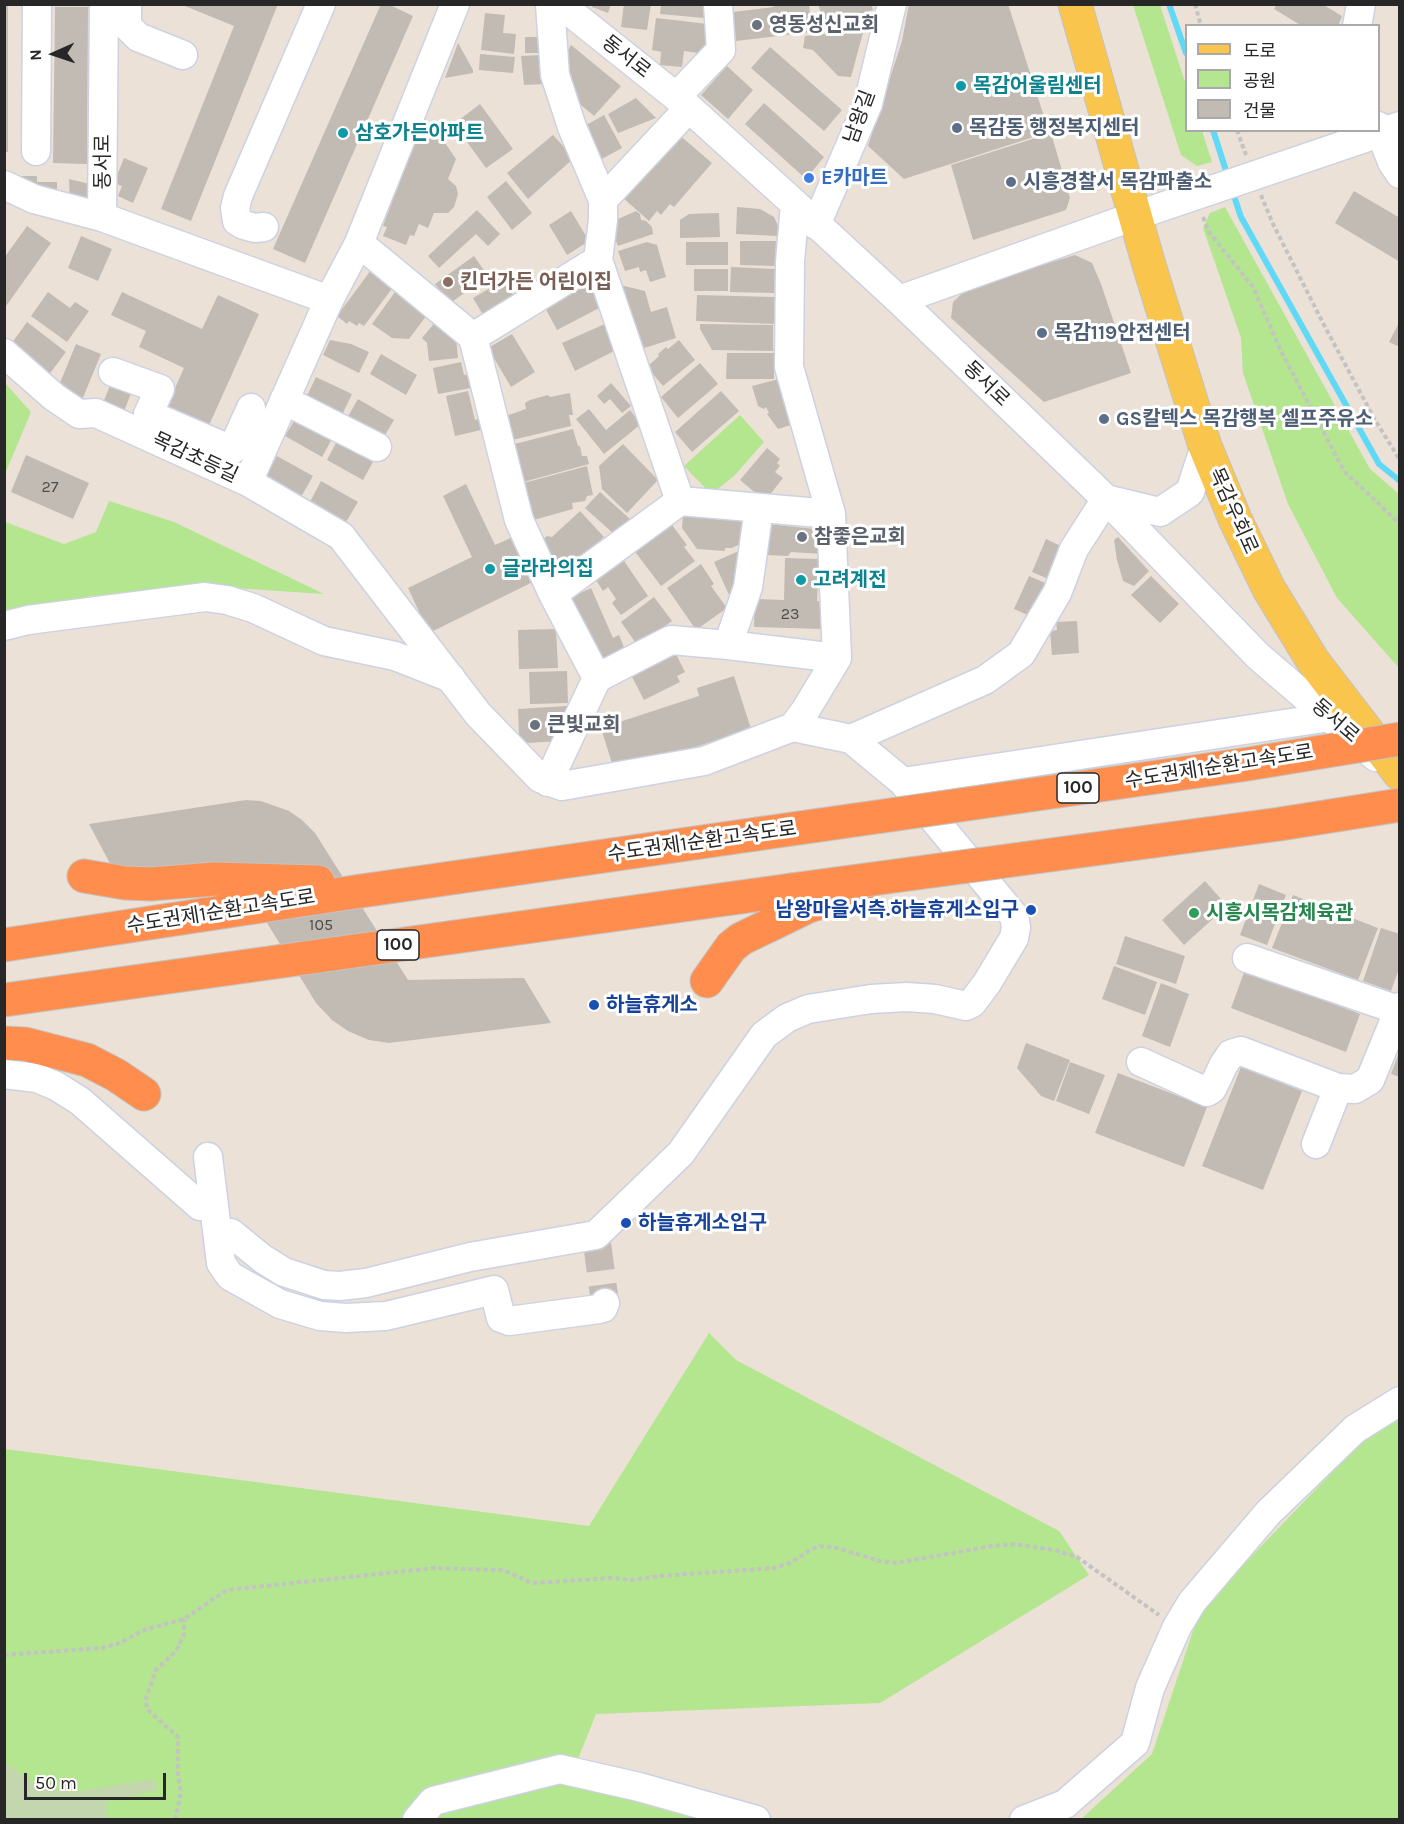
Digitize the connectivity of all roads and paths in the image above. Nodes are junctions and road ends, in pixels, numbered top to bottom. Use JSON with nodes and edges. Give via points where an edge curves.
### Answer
{"nodes":[{"id":1,"x":37,"y":4,"type":"edge"},
{"id":2,"x":104,"y":4,"type":"edge"},
{"id":3,"x":127,"y":4,"type":"edge"},
{"id":4,"x":321,"y":4,"type":"edge"},
{"id":5,"x":455,"y":4,"type":"edge"},
{"id":6,"x":550,"y":4,"type":"edge"},
{"id":7,"x":560,"y":4,"type":"edge"},
{"id":8,"x":718,"y":4,"type":"edge"},
{"id":9,"x":892,"y":4,"type":"edge"},
{"id":10,"x":1075,"y":4,"type":"edge"},
{"id":11,"x":1195,"y":4,"type":"edge"},
{"id":12,"x":1360,"y":4,"type":"edge"},
{"id":13,"x":1200,"y":24,"type":"edge"},
{"id":14,"x":1357,"y":24,"type":"edge"},
{"id":15,"x":183,"y":55,"type":"dead end"},
{"id":16,"x":682,"y":102,"type":"junction"},
{"id":17,"x":1386,"y":128,"type":"edge"},
{"id":18,"x":1375,"y":132,"type":"edge"},
{"id":19,"x":36,"y":151,"type":"dead end"},
{"id":20,"x":1400,"y":174,"type":"edge"},
{"id":21,"x":1253,"y":175,"type":"junction"},
{"id":22,"x":4,"y":185,"type":"edge"},
{"id":23,"x":1195,"y":195,"type":"junction"},
{"id":24,"x":603,"y":200,"type":"junction"},
{"id":25,"x":795,"y":204,"type":"junction"},
{"id":26,"x":1135,"y":216,"type":"junction"},
{"id":27,"x":102,"y":217,"type":"junction"},
{"id":28,"x":816,"y":225,"type":"junction"},
{"id":29,"x":264,"y":227,"type":"dead end"},
{"id":30,"x":358,"y":243,"type":"junction"},
{"id":31,"x":598,"y":260,"type":"junction"},
{"id":32,"x":329,"y":300,"type":"junction"},
{"id":33,"x":899,"y":300,"type":"junction"},
{"id":34,"x":473,"y":337,"type":"junction"},
{"id":35,"x":4,"y":353,"type":"edge"},
{"id":36,"x":284,"y":400,"type":"junction"},
{"id":37,"x":251,"y":408,"type":"dead end"},
{"id":38,"x":96,"y":413,"type":"junction"},
{"id":39,"x":1205,"y":446,"type":"junction"},
{"id":40,"x":376,"y":447,"type":"dead end"},
{"id":41,"x":1400,"y":460,"type":"edge"},
{"id":42,"x":248,"y":482,"type":"junction"},
{"id":43,"x":1106,"y":499,"type":"junction"},
{"id":44,"x":680,"y":501,"type":"junction"},
{"id":45,"x":759,"y":508,"type":"junction"},
{"id":46,"x":831,"y":514,"type":"junction"},
{"id":47,"x":1400,"y":524,"type":"edge"},
{"id":48,"x":552,"y":594,"type":"junction"},
{"id":49,"x":4,"y":626,"type":"edge"},
{"id":50,"x":728,"y":645,"type":"junction"},
{"id":51,"x":837,"y":658,"type":"junction"},
{"id":52,"x":451,"y":678,"type":"junction"},
{"id":53,"x":597,"y":678,"type":"junction"},
{"id":54,"x":1330,"y":717,"type":"junction"},
{"id":55,"x":793,"y":727,"type":"junction"},
{"id":56,"x":851,"y":739,"type":"junction"},
{"id":57,"x":1400,"y":739,"type":"edge"},
{"id":58,"x":1400,"y":775,"type":"edge"},
{"id":59,"x":548,"y":782,"type":"junction"},
{"id":60,"x":903,"y":782,"type":"junction"},
{"id":61,"x":1400,"y":805,"type":"edge"},
{"id":62,"x":939,"y":871,"type":"junction"},
{"id":63,"x":84,"y":876,"type":"dead end"},
{"id":64,"x":412,"y":884,"type":"junction"},
{"id":65,"x":4,"y":945,"type":"edge"},
{"id":66,"x":1247,"y":958,"type":"dead end"},
{"id":67,"x":707,"y":981,"type":"dead end"},
{"id":68,"x":4,"y":1000,"type":"edge"},
{"id":69,"x":1399,"y":1008,"type":"edge"},
{"id":70,"x":4,"y":1043,"type":"edge"},
{"id":71,"x":1141,"y":1062,"type":"dead end"},
{"id":72,"x":4,"y":1074,"type":"edge"},
{"id":73,"x":1338,"y":1088,"type":"junction"},
{"id":74,"x":144,"y":1094,"type":"dead end"},
{"id":75,"x":1316,"y":1144,"type":"dead end"},
{"id":76,"x":208,"y":1157,"type":"dead end"},
{"id":77,"x":200,"y":1206,"type":"dead end"},
{"id":78,"x":231,"y":1233,"type":"dead end"},
{"id":79,"x":605,"y":1303,"type":"dead end"},
{"id":80,"x":1400,"y":1401,"type":"edge"},
{"id":81,"x":184,"y":1619,"type":"junction"},
{"id":82,"x":1177,"y":1628,"type":"junction"},
{"id":83,"x":4,"y":1655,"type":"edge"},
{"id":84,"x":175,"y":1820,"type":"edge"},
{"id":85,"x":417,"y":1820,"type":"edge"},
{"id":86,"x":756,"y":1820,"type":"edge"},
{"id":87,"x":1024,"y":1820,"type":"edge"}],
"edges":[{"from":1,"to":19,"type":"street"},
{"from":2,"to":27,"type":"street","name":"동서로"},
{"from":3,"to":15,"type":"street","via":[[128,26],[138,37]]},
{"from":4,"to":29,"type":"street","via":[[238,196],[237,220],[255,228]]},
{"from":5,"to":30,"type":"street","name":"목감초등길"},
{"from":6,"to":24,"type":"street","via":[[555,75]]},
{"from":7,"to":16,"type":"street","name":"동서로"},
{"from":8,"to":16,"type":"street","via":[[721,50]]},
{"from":9,"to":28,"type":"street","name":"남왕길","via":[[868,104]]},
{"from":10,"to":26,"type":"main road","name":"목감우회로"},
{"from":11,"to":13,"type":"path"},
{"from":12,"to":14,"type":"street"},
{"from":16,"to":24,"type":"street"},
{"from":16,"to":25,"type":"street","name":"동서로"},
{"from":17,"to":20,"type":"street","via":[[1392,162]]},
{"from":18,"to":21,"type":"street"},
{"from":21,"to":23,"type":"street"},
{"from":21,"to":41,"type":"path","via":[[1319,315]]},
{"from":22,"to":27,"type":"street","name":"동서로","via":[[34,199]]},
{"from":23,"to":26,"type":"street"},
{"from":23,"to":47,"type":"path","via":[[1209,232],[1253,287],[1281,351],[1344,471]]},
{"from":24,"to":31,"type":"street"},
{"from":25,"to":28,"type":"street","name":"동서로"},
{"from":25,"to":46,"type":"street","via":[[789,367]]},
{"from":26,"to":33,"type":"street"},
{"from":26,"to":39,"type":"main road","name":"목감우회로"},
{"from":27,"to":32,"type":"street"},
{"from":28,"to":33,"type":"street","name":"동서로"},
{"from":30,"to":32,"type":"street","name":"목감초등길"},
{"from":30,"to":34,"type":"street"},
{"from":31,"to":34,"type":"street"},
{"from":31,"to":44,"type":"street"},
{"from":32,"to":36,"type":"street","name":"목감초등길"},
{"from":33,"to":43,"type":"street","name":"동서로"},
{"from":34,"to":48,"type":"street","via":[[519,520]]},
{"from":35,"to":38,"type":"street","name":"목감초등길","via":[[79,414]]},
{"from":36,"to":40,"type":"street"},
{"from":36,"to":42,"type":"street","name":"목감초등길"},
{"from":37,"to":38,"type":"street","via":[[232,450],[148,414],[159,389],[116,363]]},
{"from":38,"to":42,"type":"street","name":"목감초등길"},
{"from":39,"to":43,"type":"street","via":[[1190,492],[1160,512]]},
{"from":39,"to":58,"type":"main road","name":"목감우회로","via":[[1269,589],[1313,661]]},
{"from":42,"to":52,"type":"street","via":[[341,536]]},
{"from":43,"to":54,"type":"street","name":"동서로","via":[[1258,656]]},
{"from":43,"to":56,"type":"street","via":[[1074,549],[1057,593],[1021,654],[985,680]]},
{"from":44,"to":45,"type":"street"},
{"from":44,"to":48,"type":"street"},
{"from":45,"to":46,"type":"street"},
{"from":45,"to":50,"type":"street","via":[[748,588]]},
{"from":46,"to":51,"type":"street"},
{"from":48,"to":53,"type":"street"},
{"from":49,"to":52,"type":"street","via":[[205,597],[253,608],[324,641],[395,656]]},
{"from":50,"to":51,"type":"street"},
{"from":50,"to":53,"type":"street","via":[[671,640]]},
{"from":51,"to":55,"type":"street"},
{"from":52,"to":59,"type":"street","via":[[505,743]]},
{"from":53,"to":59,"type":"street"},
{"from":54,"to":58,"type":"street","name":"동서로"},
{"from":54,"to":60,"type":"street"},
{"from":55,"to":56,"type":"street"},
{"from":55,"to":59,"type":"street","via":[[704,761],[562,786]]},
{"from":56,"to":60,"type":"street"},
{"from":57,"to":64,"type":"highway","name":"수도권제1순환고속도로","number":"100","bridge":true},
{"from":60,"to":78,"type":"street","via":[[1014,916],[1014,938],[972,1003],[966,1006],[907,997],[871,999],[808,1008],[787,1018],[764,1035],[681,1153],[596,1239],[470,1257],[340,1286],[284,1272]]},
{"from":61,"to":62,"type":"highway","number":"100","bridge":true},
{"from":62,"to":67,"type":"highway","via":[[858,890],[798,911],[736,943]]},
{"from":62,"to":68,"type":"highway","number":"100","bridge":true},
{"from":63,"to":64,"type":"highway","via":[[125,883],[214,879]]},
{"from":64,"to":65,"type":"highway","name":"수도권제1순환고속도로","number":"100"},
{"from":66,"to":69,"type":"street"},
{"from":69,"to":73,"type":"street","via":[[1370,1080],[1354,1089]]},
{"from":70,"to":74,"type":"highway","via":[[25,1044],[87,1060]]},
{"from":71,"to":73,"type":"street","via":[[1207,1092],[1231,1054],[1241,1051]]},
{"from":72,"to":77,"type":"street","via":[[38,1078],[80,1101]]},
{"from":73,"to":75,"type":"street"},
{"from":76,"to":79,"type":"street","via":[[220,1263],[230,1276],[280,1304],[320,1316],[386,1316],[494,1290],[501,1318],[509,1321],[599,1309]]},
{"from":80,"to":82,"type":"street","via":[[1355,1429],[1268,1514],[1192,1602]]},
{"from":81,"to":82,"type":"path","via":[[227,1590],[434,1568],[503,1570],[532,1583],[631,1580],[774,1568],[821,1546],[896,1563],[1012,1544],[1077,1557]]},
{"from":81,"to":83,"type":"path","via":[[101,1648]]},
{"from":81,"to":84,"type":"path","via":[[184,1634],[176,1651],[156,1670],[145,1701],[148,1710],[178,1737],[181,1792]]},
{"from":82,"to":87,"type":"street","via":[[1150,1688],[1135,1743],[1065,1804]]},
{"from":85,"to":86,"type":"street","via":[[433,1801],[560,1769]]}]}
